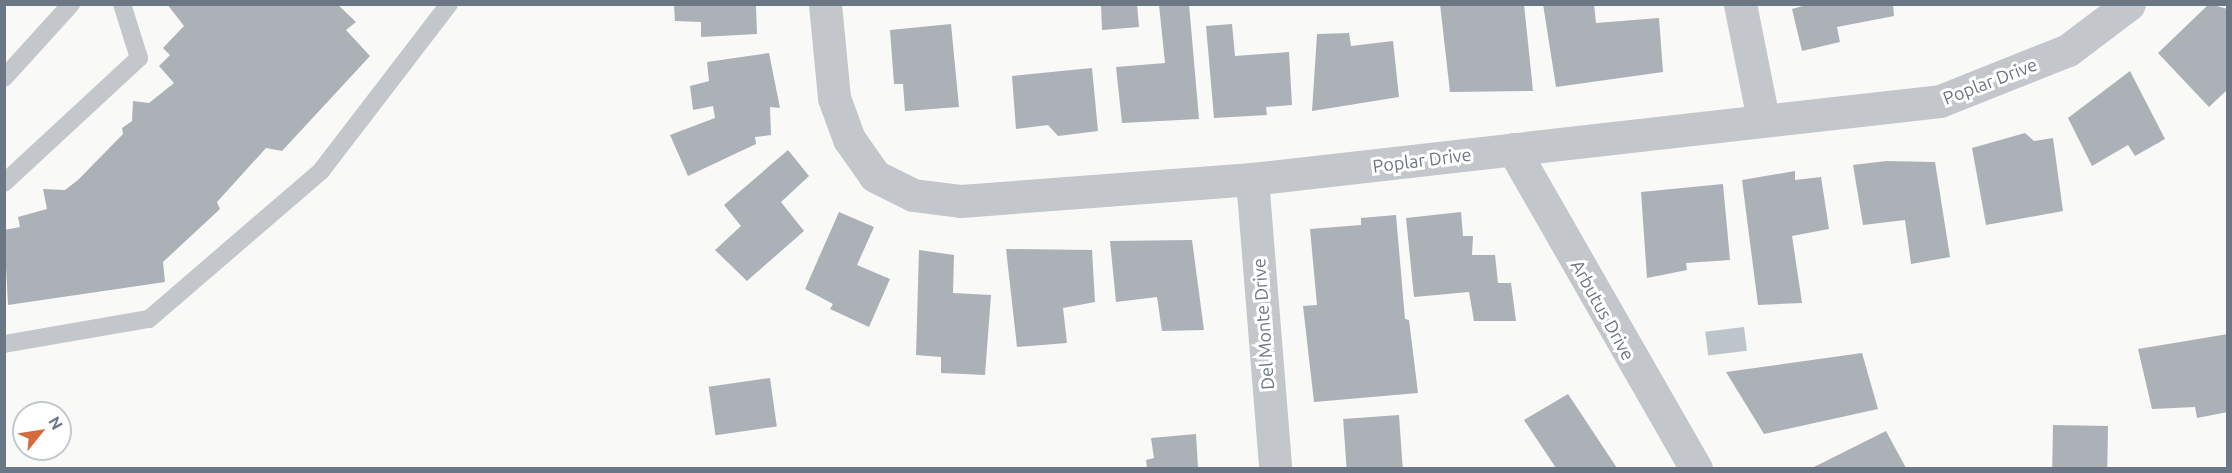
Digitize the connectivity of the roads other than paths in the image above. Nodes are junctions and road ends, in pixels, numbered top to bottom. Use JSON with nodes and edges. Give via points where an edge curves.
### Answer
{"nodes":[{"id":1,"x":71,"y":4,"type":"edge"},
{"id":2,"x":122,"y":4,"type":"edge"},
{"id":3,"x":449,"y":4,"type":"edge"},
{"id":4,"x":825,"y":4,"type":"edge"},
{"id":5,"x":1740,"y":4,"type":"edge"},
{"id":6,"x":2129,"y":4,"type":"edge"},
{"id":7,"x":4,"y":78,"type":"edge"},
{"id":8,"x":1763,"y":118,"type":"junction"},
{"id":9,"x":1513,"y":149,"type":"junction"},
{"id":10,"x":1252,"y":179,"type":"junction"},
{"id":11,"x":4,"y":183,"type":"edge"},
{"id":12,"x":4,"y":344,"type":"edge"},
{"id":13,"x":1275,"y":468,"type":"edge"},
{"id":14,"x":1696,"y":468,"type":"edge"}],
"edges":[{"from":1,"to":7,"type":"lane"},
{"from":2,"to":11,"type":"lane","via":[[139,58]]},
{"from":3,"to":12,"type":"lane","via":[[321,171],[149,320]]},
{"from":4,"to":10,"type":"street","name":"Poplar Drive","via":[[834,98],[849,139],[875,176],[913,195],[960,201]]},
{"from":5,"to":8,"type":"street"},
{"from":6,"to":8,"type":"street","name":"Poplar Drive","via":[[2068,50],[1940,101]]},
{"from":8,"to":9,"type":"street","name":"Poplar Drive"},
{"from":9,"to":10,"type":"street","name":"Poplar Drive"},
{"from":9,"to":14,"type":"street","name":"Arbutus Drive"},
{"from":10,"to":13,"type":"street","name":"Del Monte Drive"}]}
